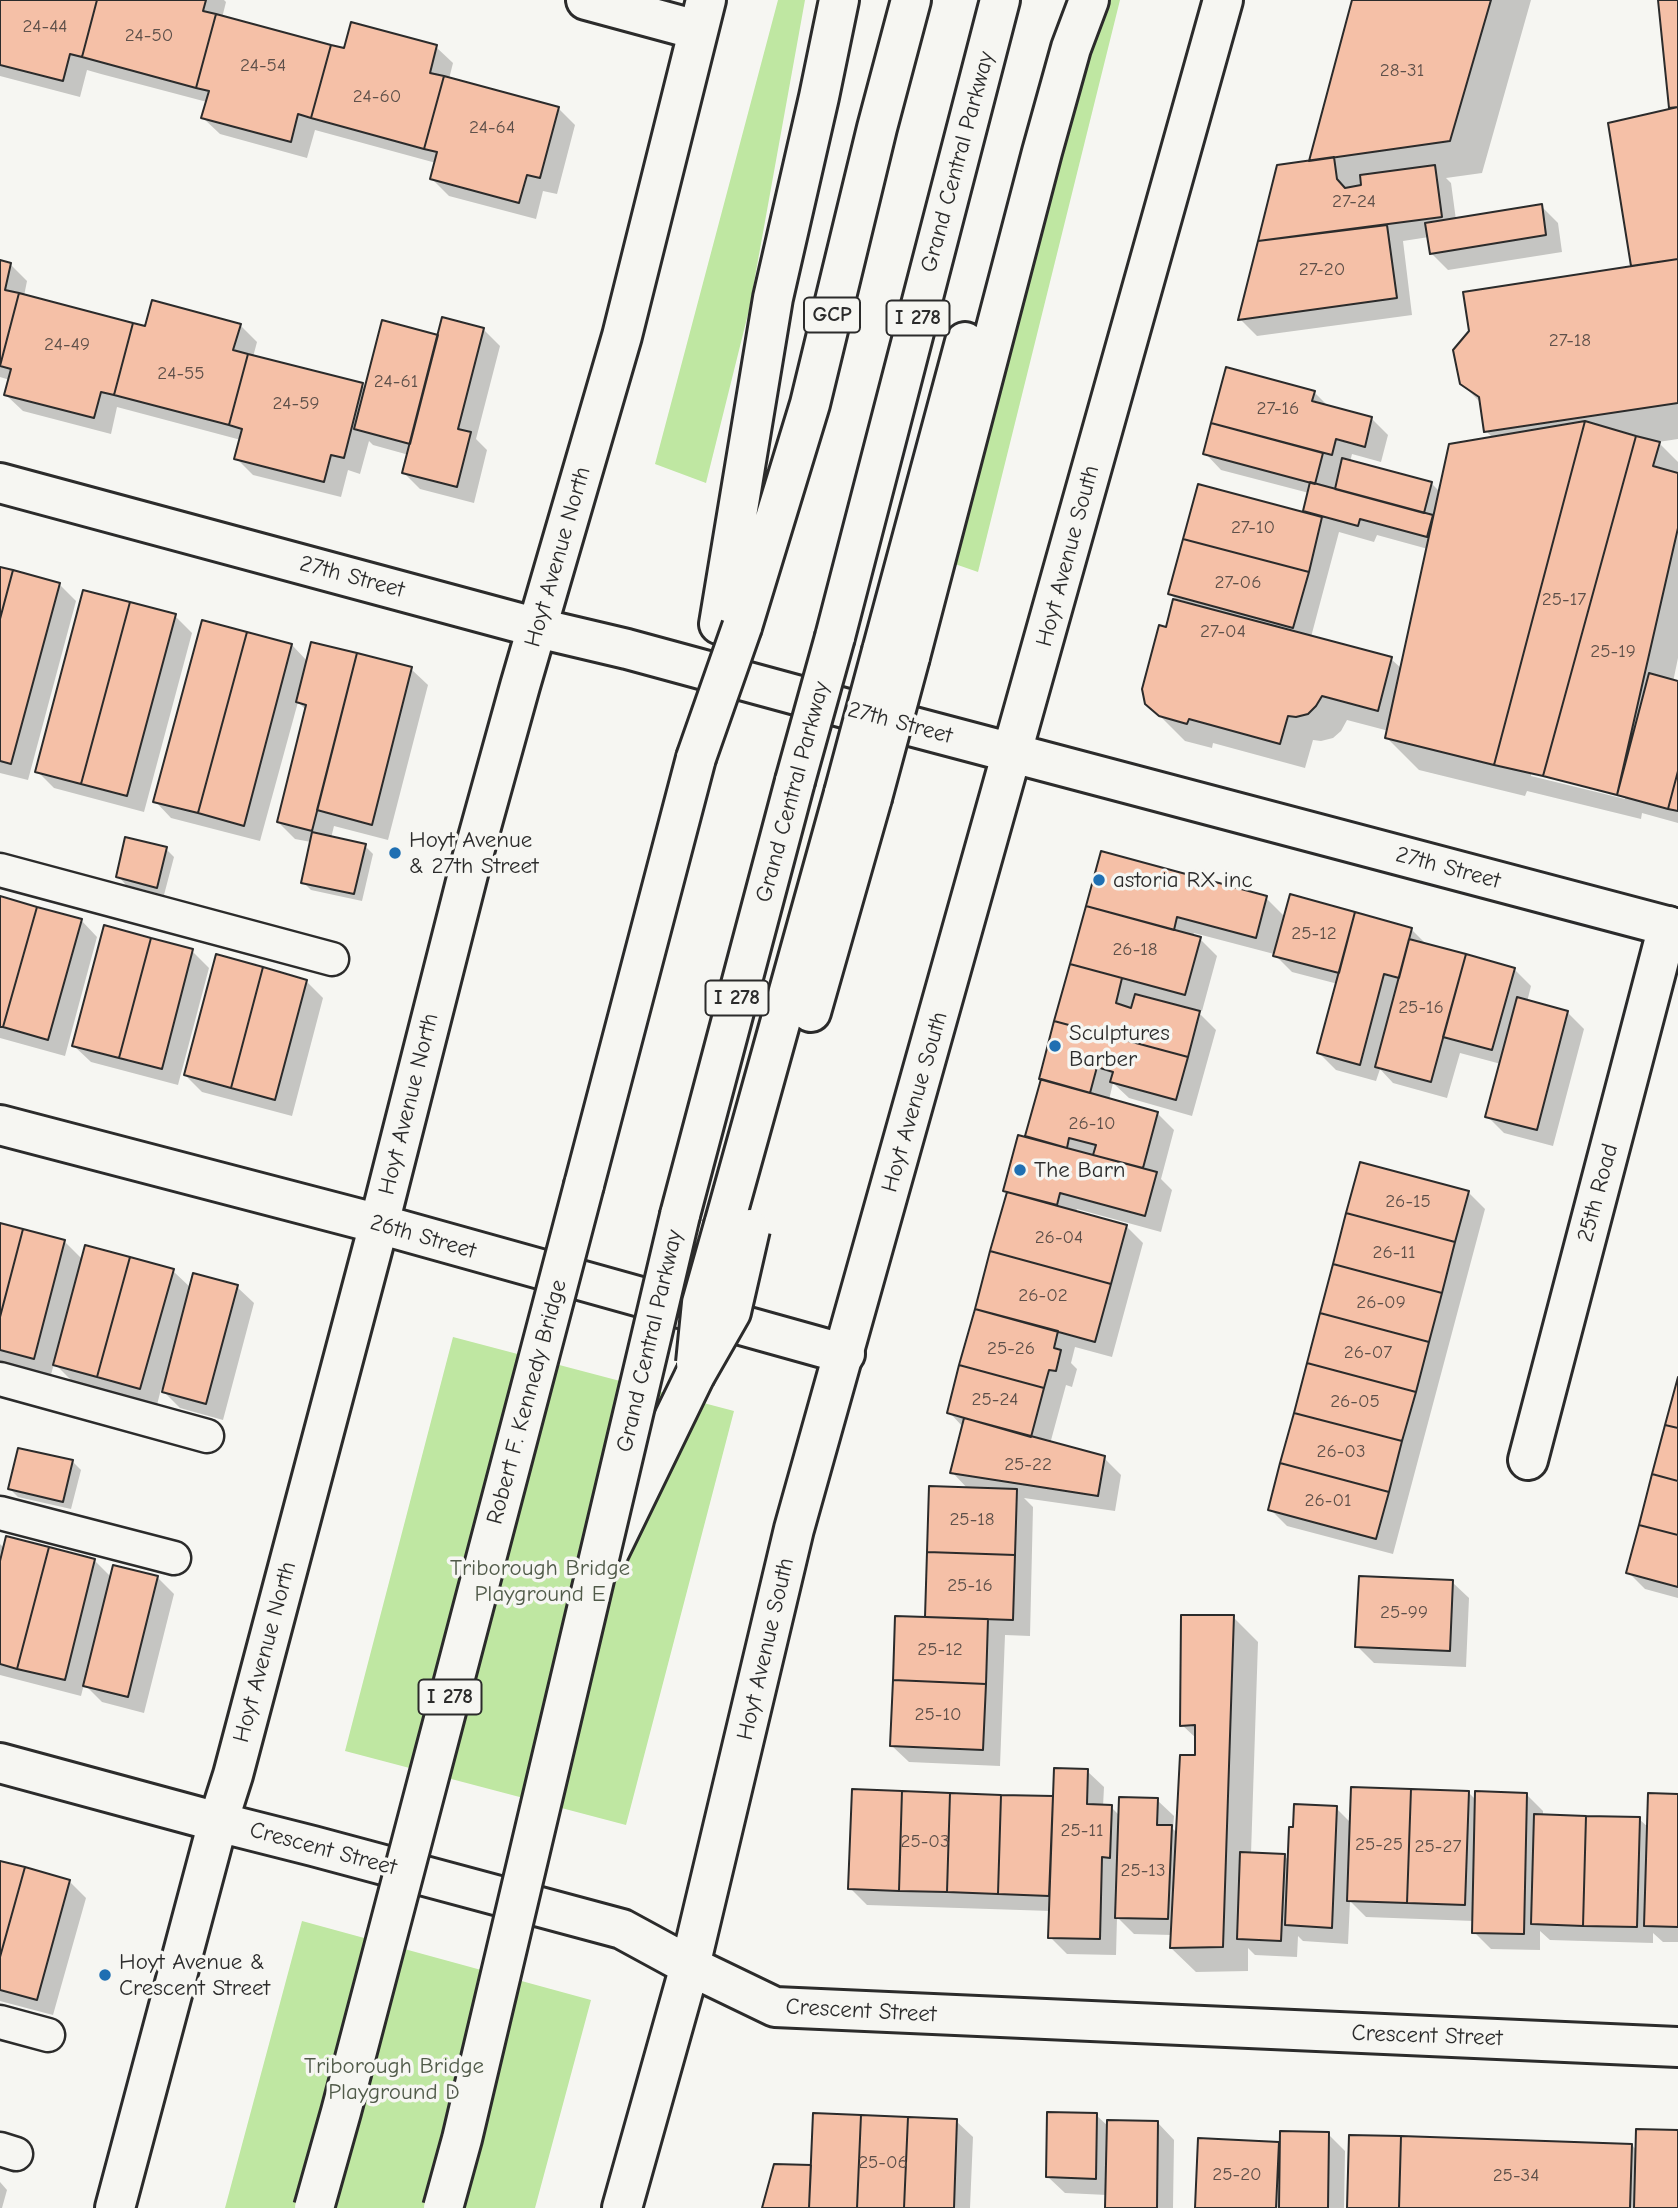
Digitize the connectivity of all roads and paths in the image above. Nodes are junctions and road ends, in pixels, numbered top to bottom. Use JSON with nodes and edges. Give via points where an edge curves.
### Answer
{"nodes":[{"id":1,"x":586,"y":0,"type":"edge"},
{"id":2,"x":838,"y":0,"type":"edge"},
{"id":3,"x":911,"y":0,"type":"edge"},
{"id":4,"x":1000,"y":0,"type":"edge"},
{"id":5,"x":1060,"y":0,"type":"edge"},
{"id":6,"x":1089,"y":0,"type":"edge"},
{"id":7,"x":1223,"y":0,"type":"edge"},
{"id":8,"x":701,"y":15,"type":"edge"},
{"id":9,"x":0,"y":483,"type":"edge"},
{"id":10,"x":731,"y":626,"type":"junction"},
{"id":11,"x":538,"y":628,"type":"junction"},
{"id":12,"x":896,"y":654,"type":"junction"},
{"id":13,"x":1013,"y":753,"type":"junction"},
{"id":14,"x":696,"y":758,"type":"joint"},
{"id":15,"x":0,"y":870,"type":"edge"},
{"id":16,"x":1673,"y":927,"type":"edge"},
{"id":17,"x":332,"y":959,"type":"dead end"},
{"id":18,"x":0,"y":1125,"type":"edge"},
{"id":19,"x":379,"y":1224,"type":"junction"},
{"id":20,"x":845,"y":1354,"type":"junction"},
{"id":21,"x":0,"y":1380,"type":"edge"},
{"id":22,"x":206,"y":1436,"type":"dead end"},
{"id":23,"x":1528,"y":1460,"type":"dead end"},
{"id":24,"x":0,"y":1513,"type":"edge"},
{"id":25,"x":174,"y":1558,"type":"dead end"},
{"id":26,"x":592,"y":1586,"type":"junction"},
{"id":27,"x":0,"y":1763,"type":"edge"},
{"id":28,"x":218,"y":1822,"type":"junction"},
{"id":29,"x":690,"y":1966,"type":"junction"},
{"id":30,"x":0,"y":2022,"type":"edge"},
{"id":31,"x":48,"y":2035,"type":"dead end"},
{"id":32,"x":1678,"y":2047,"type":"edge"},
{"id":33,"x":115,"y":2208,"type":"edge"},
{"id":34,"x":314,"y":2208,"type":"edge"},
{"id":35,"x":443,"y":2208,"type":"edge"},
{"id":36,"x":622,"y":2208,"type":"edge"}],
"edges":[{"from":1,"to":8,"type":"main road"},
{"from":2,"to":10,"type":"main road","via":[[773,298]]},
{"from":3,"to":10,"type":"main road","number":"GCP","via":[[810,404]]},
{"from":4,"to":26,"type":"main road","name":"Grand Central Parkway","number":"I 278","bridge":true,"via":[[680,1215]]},
{"from":5,"to":12,"type":"main road","via":[[1038,69]]},
{"from":6,"to":12,"type":"main road","via":[[1071,48]]},
{"from":7,"to":13,"type":"main road","name":"Hoyt Avenue South"},
{"from":8,"to":11,"type":"main road","name":"Hoyt Avenue North","via":[[622,336]]},
{"from":9,"to":11,"type":"main road","name":"27th Street"},
{"from":10,"to":14,"type":"main road","number":"GCP","bridge":true},
{"from":11,"to":13,"type":"main road","name":"27th Street"},
{"from":11,"to":19,"type":"main road","name":"Hoyt Avenue North","via":[[469,870]]},
{"from":12,"to":26,"type":"main road","bridge":true,"via":[[737,1227],[731,1312],[695,1375]]},
{"from":13,"to":16,"type":"main road","name":"27th Street"},
{"from":13,"to":20,"type":"main road","name":"Hoyt Avenue South"},
{"from":14,"to":34,"type":"main road","name":"Robert F. Kennedy Bridge","number":"I 278","bridge":true},
{"from":15,"to":17,"type":"lane"},
{"from":16,"to":23,"type":"main road","name":"25th Road"},
{"from":18,"to":19,"type":"main road","name":"26th Street"},
{"from":19,"to":20,"type":"main road","name":"26th Street"},
{"from":19,"to":28,"type":"main road","name":"Hoyt Avenue North"},
{"from":20,"to":29,"type":"main road","name":"Hoyt Avenue South","via":[[794,1529]]},
{"from":21,"to":22,"type":"lane"},
{"from":24,"to":25,"type":"lane"},
{"from":26,"to":35,"type":"main road","number":"I 278","bridge":true},
{"from":27,"to":28,"type":"main road","name":"Crescent Street"},
{"from":28,"to":29,"type":"main road","name":"Crescent Street","via":[[622,1929]]},
{"from":28,"to":33,"type":"main road","name":"Hoyt Avenue North"},
{"from":29,"to":32,"type":"main road","name":"Crescent Street","via":[[775,2007]]},
{"from":29,"to":36,"type":"main road","name":"Hoyt Avenue South"},
{"from":30,"to":31,"type":"lane"}]}
